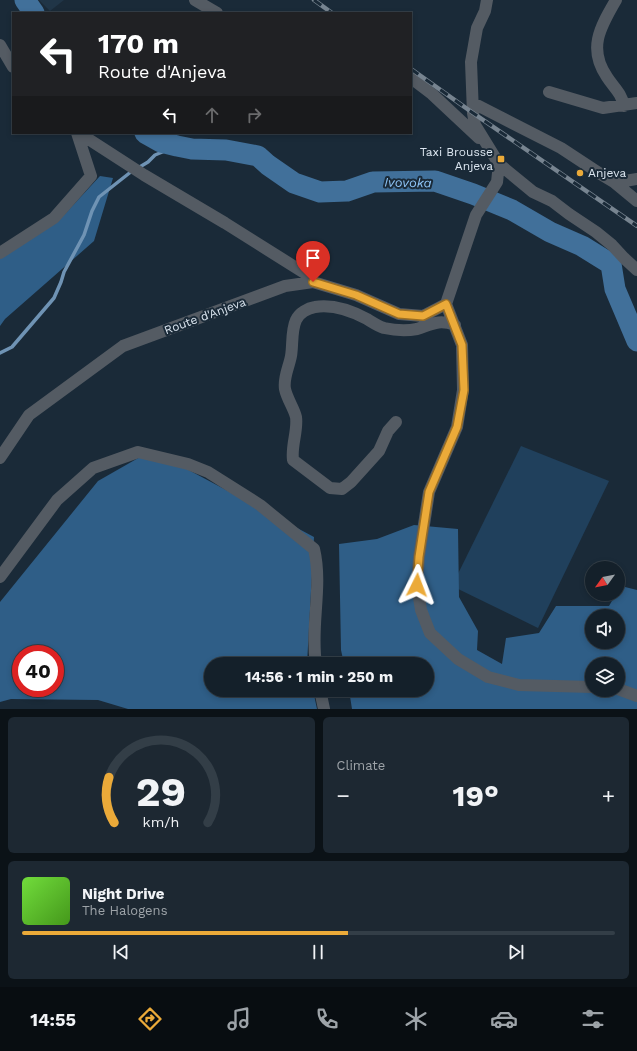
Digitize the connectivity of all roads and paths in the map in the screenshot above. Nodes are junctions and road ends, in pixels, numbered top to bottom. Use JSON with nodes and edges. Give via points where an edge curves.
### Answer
{"nodes":[{"id":1,"x":195,"y":0,"type":"edge"},
{"id":2,"x":487,"y":0,"type":"edge"},
{"id":3,"x":616,"y":0,"type":"edge"},
{"id":4,"x":215,"y":12,"type":"edge"},
{"id":5,"x":0,"y":45,"type":"edge"},
{"id":6,"x":12,"y":65,"type":"edge"},
{"id":7,"x":412,"y":79,"type":"edge"},
{"id":8,"x":549,"y":92,"type":"dead end"},
{"id":9,"x":473,"y":103,"type":"junction"},
{"id":10,"x":637,"y":103,"type":"edge"},
{"id":11,"x":624,"y":106,"type":"junction"},
{"id":12,"x":78,"y":134,"type":"edge"},
{"id":13,"x":80,"y":134,"type":"edge"},
{"id":14,"x":486,"y":144,"type":"junction"},
{"id":15,"x":499,"y":164,"type":"junction"},
{"id":16,"x":637,"y":179,"type":"edge"},
{"id":17,"x":614,"y":182,"type":"junction"},
{"id":18,"x":637,"y":201,"type":"edge"},
{"id":19,"x":0,"y":253,"type":"edge"},
{"id":20,"x":637,"y":270,"type":"edge"},
{"id":21,"x":313,"y":282,"type":"junction"},
{"id":22,"x":446,"y":304,"type":"junction"},
{"id":23,"x":455,"y":325,"type":"junction"},
{"id":24,"x":396,"y":422,"type":"dead end"},
{"id":25,"x":0,"y":458,"type":"edge"},
{"id":26,"x":0,"y":577,"type":"edge"},
{"id":27,"x":314,"y":657,"type":"edge"},
{"id":28,"x":585,"y":687,"type":"edge"},
{"id":29,"x":625,"y":692,"type":"edge"},
{"id":30,"x":637,"y":696,"type":"edge"},
{"id":31,"x":321,"y":697,"type":"edge"},
{"id":32,"x":324,"y":709,"type":"edge"}],
"edges":[{"from":1,"to":4,"type":"street"},
{"from":2,"to":9,"type":"street","via":[[477,28],[471,62]]},
{"from":3,"to":11,"type":"street","via":[[598,35],[598,52],[606,77],[622,97]]},
{"from":5,"to":6,"type":"street"},
{"from":7,"to":14,"type":"street"},
{"from":8,"to":11,"type":"street","via":[[603,108]]},
{"from":9,"to":14,"type":"street","via":[[475,125]]},
{"from":9,"to":17,"type":"street","via":[[561,148]]},
{"from":10,"to":11,"type":"street"},
{"from":12,"to":19,"type":"street","via":[[91,176],[54,218]]},
{"from":13,"to":21,"type":"street","via":[[306,274]]},
{"from":14,"to":15,"type":"street"},
{"from":15,"to":20,"type":"street","via":[[533,192],[552,201],[596,232]]},
{"from":15,"to":22,"type":"street","via":[[497,182],[476,215]]},
{"from":16,"to":17,"type":"street"},
{"from":17,"to":18,"type":"street"},
{"from":21,"to":22,"type":"street","name":"Route d'Anjeva","via":[[356,295],[399,314],[423,316]]},
{"from":21,"to":25,"type":"street","name":"Route d'Anjeva","via":[[285,286],[123,346],[29,415]]},
{"from":22,"to":23,"type":"street"},
{"from":23,"to":24,"type":"street","via":[[436,322],[416,329],[383,328],[342,308],[328,306],[306,309],[296,319],[285,387],[296,417],[293,460],[330,488],[342,489],[379,451]]},
{"from":23,"to":28,"type":"street","via":[[462,345],[464,390],[457,427],[429,492],[417,585],[421,610],[430,633],[458,659],[488,677],[519,685]]},
{"from":26,"to":27,"type":"street","via":[[57,500],[93,468],[138,452],[188,464],[208,472],[260,505],[314,549],[317,583]]},
{"from":29,"to":30,"type":"street"},
{"from":31,"to":32,"type":"street"}]}
